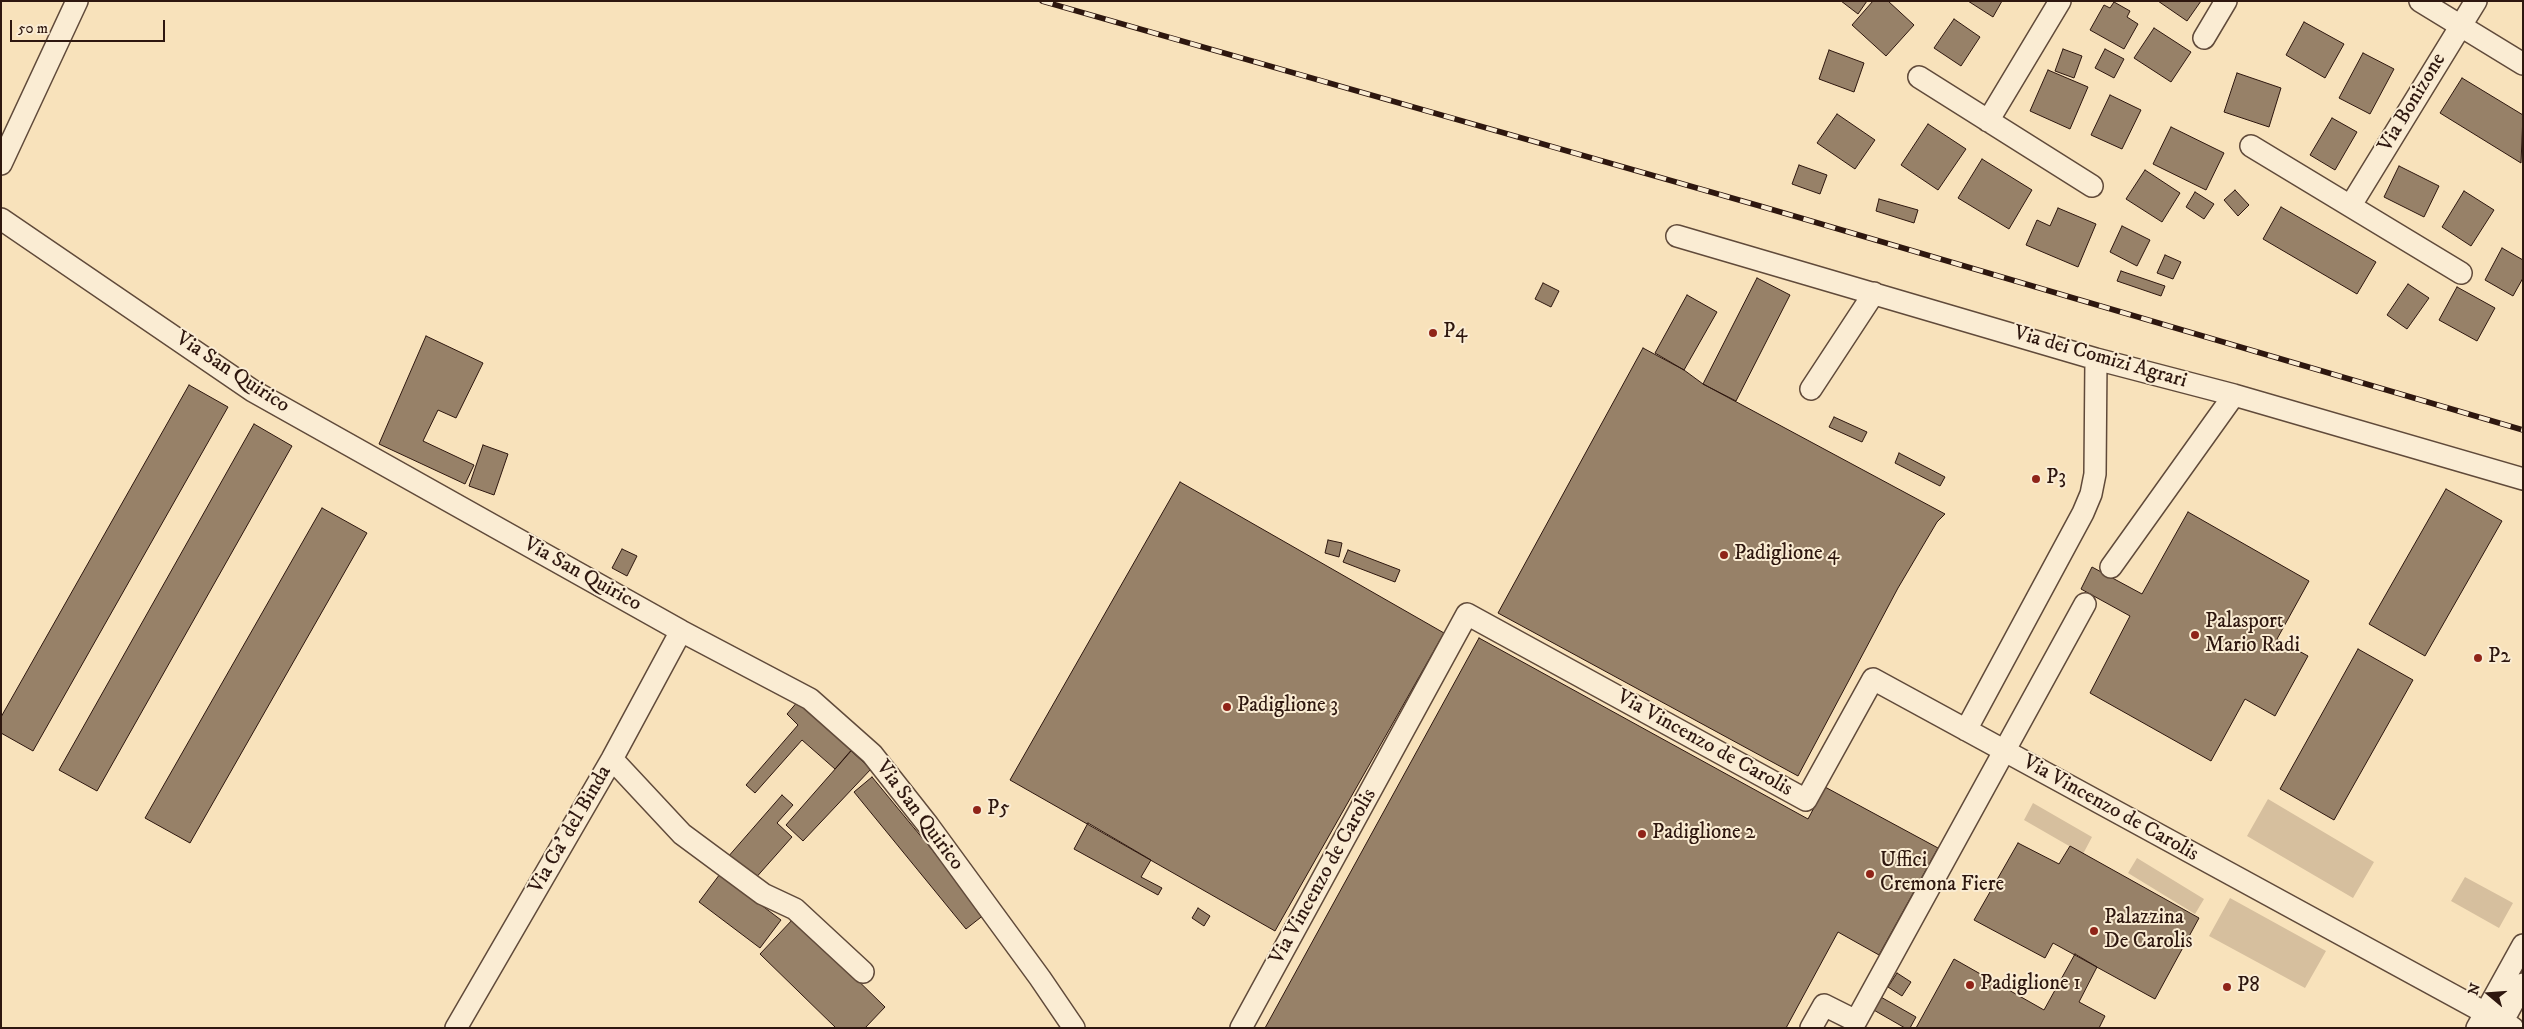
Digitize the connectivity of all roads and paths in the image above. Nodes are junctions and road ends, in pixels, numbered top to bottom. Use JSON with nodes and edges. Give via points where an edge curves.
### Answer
{"nodes":[{"id":1,"x":77,"y":1,"type":"edge"},
{"id":2,"x":2060,"y":1,"type":"edge"},
{"id":3,"x":2226,"y":1,"type":"edge"},
{"id":4,"x":2420,"y":1,"type":"edge"},
{"id":5,"x":2469,"y":12,"type":"edge"},
{"id":6,"x":2204,"y":38,"type":"dead end"},
{"id":7,"x":2523,"y":64,"type":"edge"},
{"id":8,"x":1920,"y":76,"type":"dead end"},
{"id":9,"x":1988,"y":121,"type":"junction"},
{"id":10,"x":2251,"y":146,"type":"dead end"},
{"id":11,"x":1,"y":164,"type":"edge"},
{"id":12,"x":2092,"y":186,"type":"dead end"},
{"id":13,"x":2351,"y":205,"type":"junction"},
{"id":14,"x":1,"y":219,"type":"edge"},
{"id":15,"x":1677,"y":236,"type":"dead end"},
{"id":16,"x":2461,"y":273,"type":"dead end"},
{"id":17,"x":1874,"y":293,"type":"junction"},
{"id":18,"x":2096,"y":359,"type":"junction"},
{"id":19,"x":1811,"y":389,"type":"dead end"},
{"id":20,"x":2234,"y":395,"type":"junction"},
{"id":21,"x":2523,"y":479,"type":"edge"},
{"id":22,"x":2111,"y":567,"type":"dead end"},
{"id":23,"x":2085,"y":604,"type":"dead end"},
{"id":24,"x":681,"y":631,"type":"junction"},
{"id":25,"x":1966,"y":730,"type":"junction"},
{"id":26,"x":2006,"y":752,"type":"junction"},
{"id":27,"x":612,"y":760,"type":"junction"},
{"id":28,"x":2523,"y":945,"type":"edge"},
{"id":29,"x":863,"y":972,"type":"dead end"},
{"id":30,"x":2523,"y":984,"type":"edge"},
{"id":31,"x":2495,"y":1024,"type":"edge"},
{"id":32,"x":456,"y":1028,"type":"edge"},
{"id":33,"x":1074,"y":1028,"type":"edge"},
{"id":34,"x":1241,"y":1028,"type":"edge"},
{"id":35,"x":1811,"y":1028,"type":"edge"}],
"edges":[{"from":1,"to":11,"type":"street"},
{"from":2,"to":9,"type":"street"},
{"from":3,"to":6,"type":"street"},
{"from":4,"to":5,"type":"street"},
{"from":5,"to":7,"type":"street"},
{"from":5,"to":13,"type":"street","name":"Via Bonizone"},
{"from":8,"to":9,"type":"street"},
{"from":9,"to":12,"type":"street"},
{"from":10,"to":13,"type":"street"},
{"from":13,"to":16,"type":"street"},
{"from":14,"to":24,"type":"street","name":"Via San Quirico","via":[[253,391]]},
{"from":15,"to":17,"type":"street","name":"Via dei Comizi Agrari"},
{"from":17,"to":18,"type":"street","name":"Via dei Comizi Agrari"},
{"from":17,"to":19,"type":"street"},
{"from":18,"to":20,"type":"street","name":"Via dei Comizi Agrari"},
{"from":18,"to":25,"type":"street","via":[[2095,474],[2091,494],[2084,513]]},
{"from":20,"to":21,"type":"street","name":"Via dei Comizi Agrari"},
{"from":20,"to":22,"type":"street"},
{"from":23,"to":26,"type":"street"},
{"from":24,"to":27,"type":"street","name":"Via Ca' del Binda"},
{"from":24,"to":33,"type":"street","name":"Via San Quirico","via":[[810,699],[872,754],[934,833]]},
{"from":25,"to":26,"type":"street","name":"Via Vincenzo de Carolis"},
{"from":25,"to":34,"type":"street","name":"Via Vincenzo de Carolis","via":[[1873,679],[1806,800],[1468,614]]},
{"from":26,"to":31,"type":"street","name":"Via Vincenzo de Carolis"},
{"from":26,"to":35,"type":"street","via":[[1856,1021],[1824,1005]]},
{"from":27,"to":29,"type":"street","via":[[682,834],[763,894],[795,909]]},
{"from":27,"to":32,"type":"street","name":"Via Ca' del Binda"},
{"from":28,"to":31,"type":"street"},
{"from":30,"to":31,"type":"street"}]}
